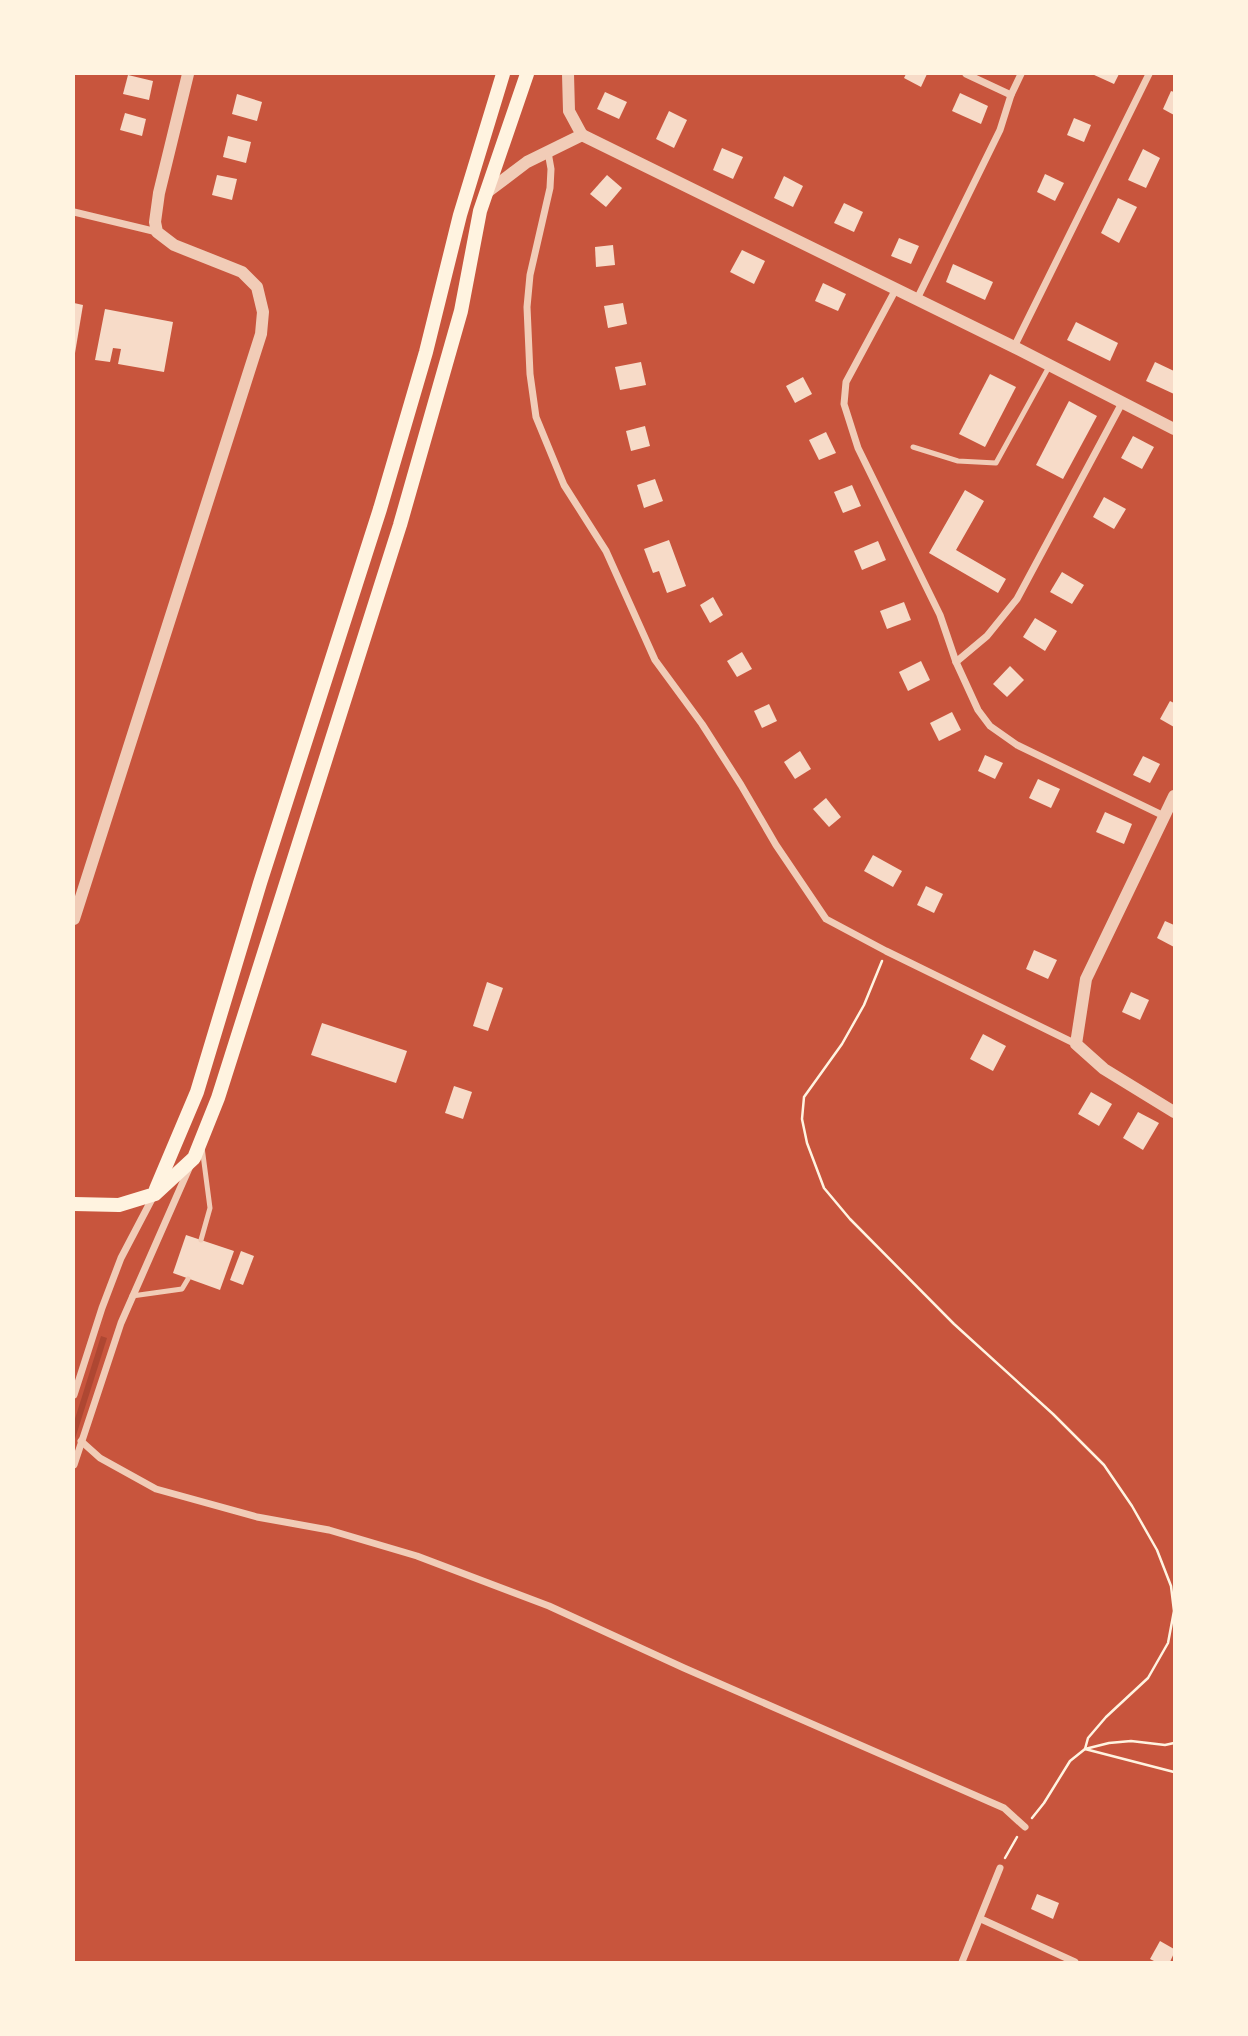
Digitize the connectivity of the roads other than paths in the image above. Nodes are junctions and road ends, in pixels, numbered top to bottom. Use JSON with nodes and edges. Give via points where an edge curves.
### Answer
{"nodes":[{"id":1,"x":188,"y":74,"type":"edge"},
{"id":2,"x":503,"y":74,"type":"edge"},
{"id":3,"x":527,"y":74,"type":"edge"},
{"id":4,"x":568,"y":74,"type":"edge"},
{"id":5,"x":966,"y":74,"type":"edge"},
{"id":6,"x":1021,"y":74,"type":"edge"},
{"id":7,"x":1149,"y":74,"type":"edge"},
{"id":8,"x":1010,"y":95,"type":"junction"},
{"id":9,"x":582,"y":135,"type":"junction"},
{"id":10,"x":548,"y":152,"type":"junction"},
{"id":11,"x":486,"y":193,"type":"junction"},
{"id":12,"x":74,"y":212,"type":"edge"},
{"id":13,"x":157,"y":232,"type":"junction"},
{"id":14,"x":896,"y":289,"type":"junction"},
{"id":15,"x":917,"y":299,"type":"junction"},
{"id":16,"x":1014,"y":347,"type":"junction"},
{"id":17,"x":1050,"y":365,"type":"junction"},
{"id":18,"x":1122,"y":402,"type":"junction"},
{"id":19,"x":1174,"y":429,"type":"edge"},
{"id":20,"x":913,"y":447,"type":"dead end"},
{"id":21,"x":956,"y":662,"type":"junction"},
{"id":22,"x":1174,"y":796,"type":"edge"},
{"id":23,"x":1164,"y":816,"type":"junction"},
{"id":24,"x":74,"y":919,"type":"edge"},
{"id":25,"x":1076,"y":1044,"type":"junction"},
{"id":26,"x":1174,"y":1112,"type":"edge"},
{"id":27,"x":201,"y":1138,"type":"junction"},
{"id":28,"x":194,"y":1158,"type":"junction"},
{"id":29,"x":155,"y":1194,"type":"junction"},
{"id":30,"x":74,"y":1204,"type":"edge"},
{"id":31,"x":201,"y":1240,"type":"dead end"},
{"id":32,"x":188,"y":1279,"type":"dead end"},
{"id":33,"x":132,"y":1296,"type":"junction"},
{"id":34,"x":74,"y":1395,"type":"edge"},
{"id":35,"x":82,"y":1441,"type":"junction"},
{"id":36,"x":74,"y":1465,"type":"edge"},
{"id":37,"x":1025,"y":1827,"type":"road end"},
{"id":38,"x":1000,"y":1868,"type":"road end"},
{"id":39,"x":981,"y":1919,"type":"junction"},
{"id":40,"x":962,"y":1962,"type":"edge"},
{"id":41,"x":1075,"y":1962,"type":"edge"}],
"edges":[{"from":1,"to":13,"type":"street","via":[[159,192]]},
{"from":2,"to":29,"type":"main road","via":[[380,509],[197,1091]]},
{"from":3,"to":11,"type":"main road"},
{"from":4,"to":9,"type":"street","via":[[569,111]]},
{"from":5,"to":8,"type":"street"},
{"from":6,"to":8,"type":"street"},
{"from":7,"to":16,"type":"street"},
{"from":8,"to":15,"type":"street","via":[[1000,130]]},
{"from":9,"to":10,"type":"street"},
{"from":9,"to":14,"type":"street"},
{"from":10,"to":11,"type":"street"},
{"from":10,"to":25,"type":"street","via":[[550,188],[527,307],[536,417],[564,485],[606,551],[655,660],[702,724],[826,919]]},
{"from":11,"to":27,"type":"main road","via":[[461,312],[400,525],[218,1098]]},
{"from":12,"to":13,"type":"street"},
{"from":13,"to":24,"type":"street","via":[[174,244],[242,272],[257,287],[263,312],[261,334]]},
{"from":14,"to":15,"type":"street"},
{"from":14,"to":21,"type":"street","via":[[846,382],[844,404],[858,448],[940,615]]},
{"from":15,"to":16,"type":"street"},
{"from":16,"to":17,"type":"street"},
{"from":17,"to":18,"type":"street"},
{"from":17,"to":20,"type":"lane","via":[[996,463],[958,461]]},
{"from":18,"to":19,"type":"street"},
{"from":18,"to":21,"type":"street","via":[[1017,598],[987,636]]},
{"from":21,"to":23,"type":"street","via":[[990,726],[1017,745]]},
{"from":22,"to":23,"type":"street"},
{"from":23,"to":25,"type":"street","via":[[1086,979]]},
{"from":25,"to":26,"type":"street","via":[[1104,1069]]},
{"from":27,"to":28,"type":"main road"},
{"from":27,"to":31,"type":"lane","via":[[210,1208]]},
{"from":28,"to":29,"type":"main road"},
{"from":28,"to":33,"type":"street"},
{"from":29,"to":30,"type":"main road","via":[[119,1205]]},
{"from":29,"to":34,"type":"street","via":[[121,1258]]},
{"from":32,"to":33,"type":"lane","via":[[182,1289]]},
{"from":33,"to":35,"type":"street"},
{"from":35,"to":36,"type":"street"},
{"from":35,"to":37,"type":"street","via":[[100,1458],[156,1489],[417,1556],[548,1606],[1004,1808]]},
{"from":38,"to":39,"type":"street"},
{"from":39,"to":40,"type":"street"},
{"from":39,"to":41,"type":"street"}]}
